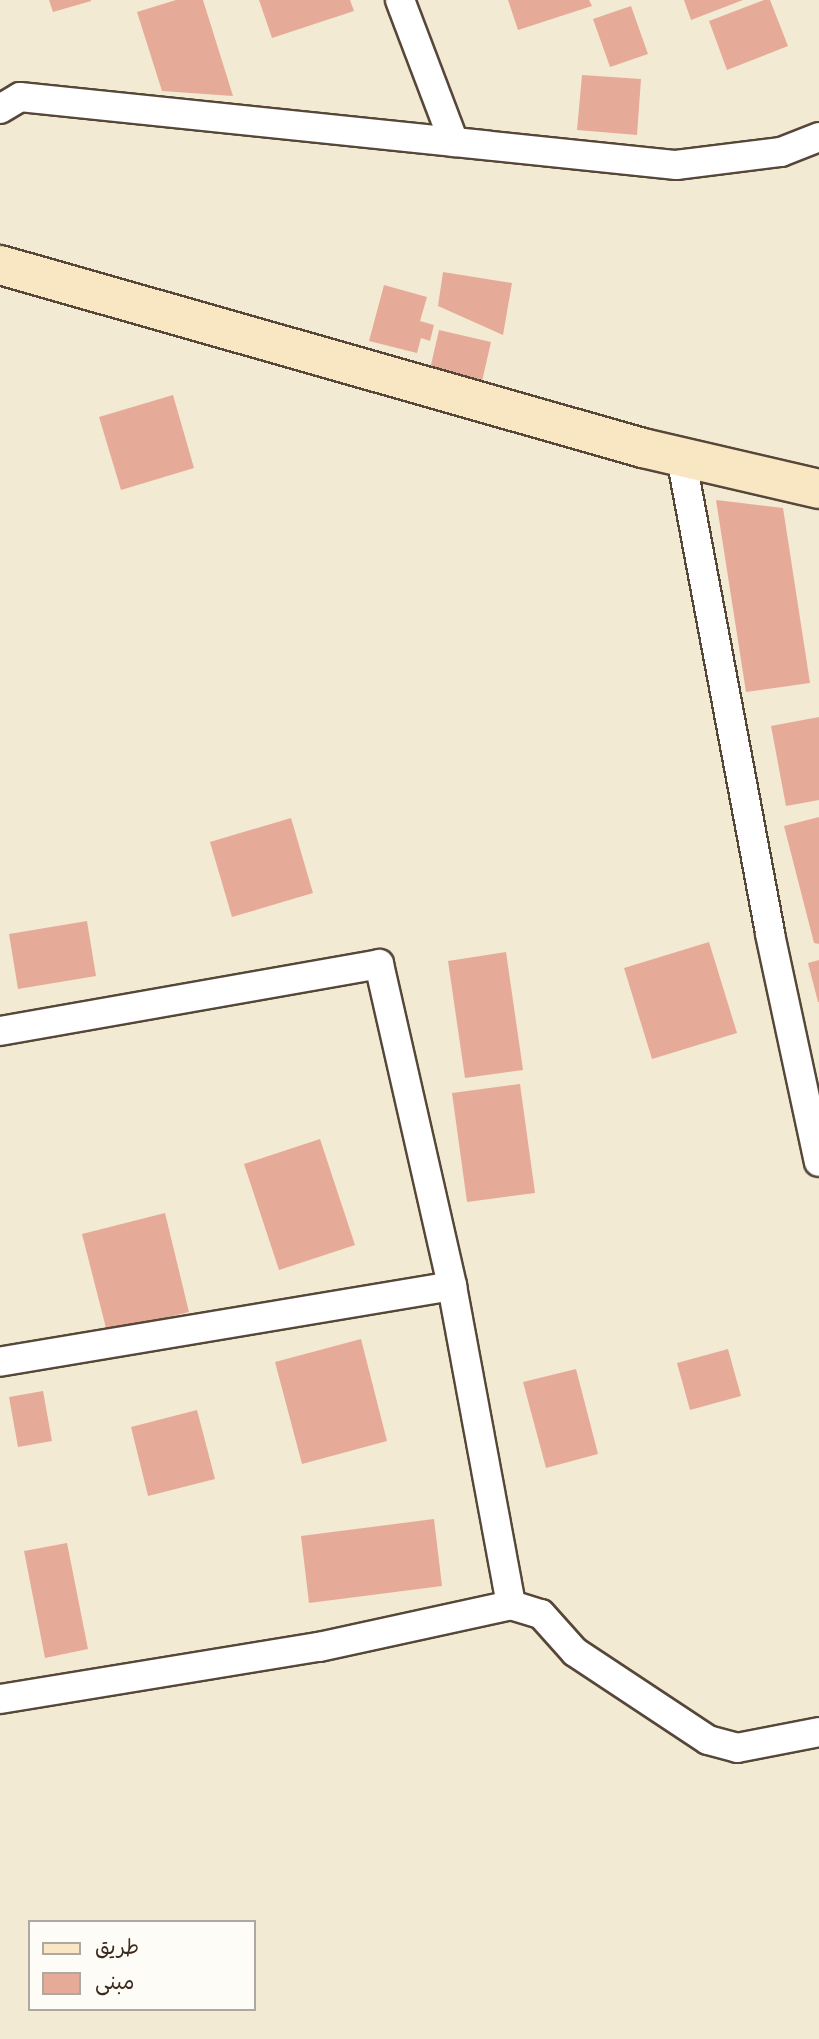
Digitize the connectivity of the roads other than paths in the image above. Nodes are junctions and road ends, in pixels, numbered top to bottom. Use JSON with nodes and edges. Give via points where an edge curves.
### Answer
{"nodes":[{"id":1,"x":400,"y":0,"type":"edge"},
{"id":2,"x":0,"y":109,"type":"edge"},
{"id":3,"x":819,"y":137,"type":"edge"},
{"id":4,"x":454,"y":142,"type":"junction"},
{"id":5,"x":0,"y":264,"type":"edge"},
{"id":6,"x":681,"y":457,"type":"junction"},
{"id":7,"x":819,"y":489,"type":"edge"},
{"id":8,"x":0,"y":1031,"type":"edge"},
{"id":9,"x":819,"y":1162,"type":"edge"},
{"id":10,"x":452,"y":1286,"type":"junction"},
{"id":11,"x":0,"y":1362,"type":"edge"},
{"id":12,"x":511,"y":1605,"type":"junction"},
{"id":13,"x":0,"y":1699,"type":"edge"},
{"id":14,"x":819,"y":1732,"type":"edge"}],
"edges":[{"from":1,"to":4,"type":"street"},
{"from":2,"to":4,"type":"street","via":[[20,97]]},
{"from":3,"to":4,"type":"street","via":[[781,152],[676,165]]},
{"from":5,"to":6,"type":"street"},
{"from":6,"to":7,"type":"street"},
{"from":6,"to":9,"type":"street","via":[[770,934]]},
{"from":8,"to":10,"type":"street","via":[[379,964]]},
{"from":10,"to":11,"type":"street"},
{"from":10,"to":12,"type":"street"},
{"from":12,"to":13,"type":"street","via":[[319,1647]]},
{"from":12,"to":14,"type":"street","via":[[541,1614],[575,1652],[708,1740],[737,1748]]}]}
